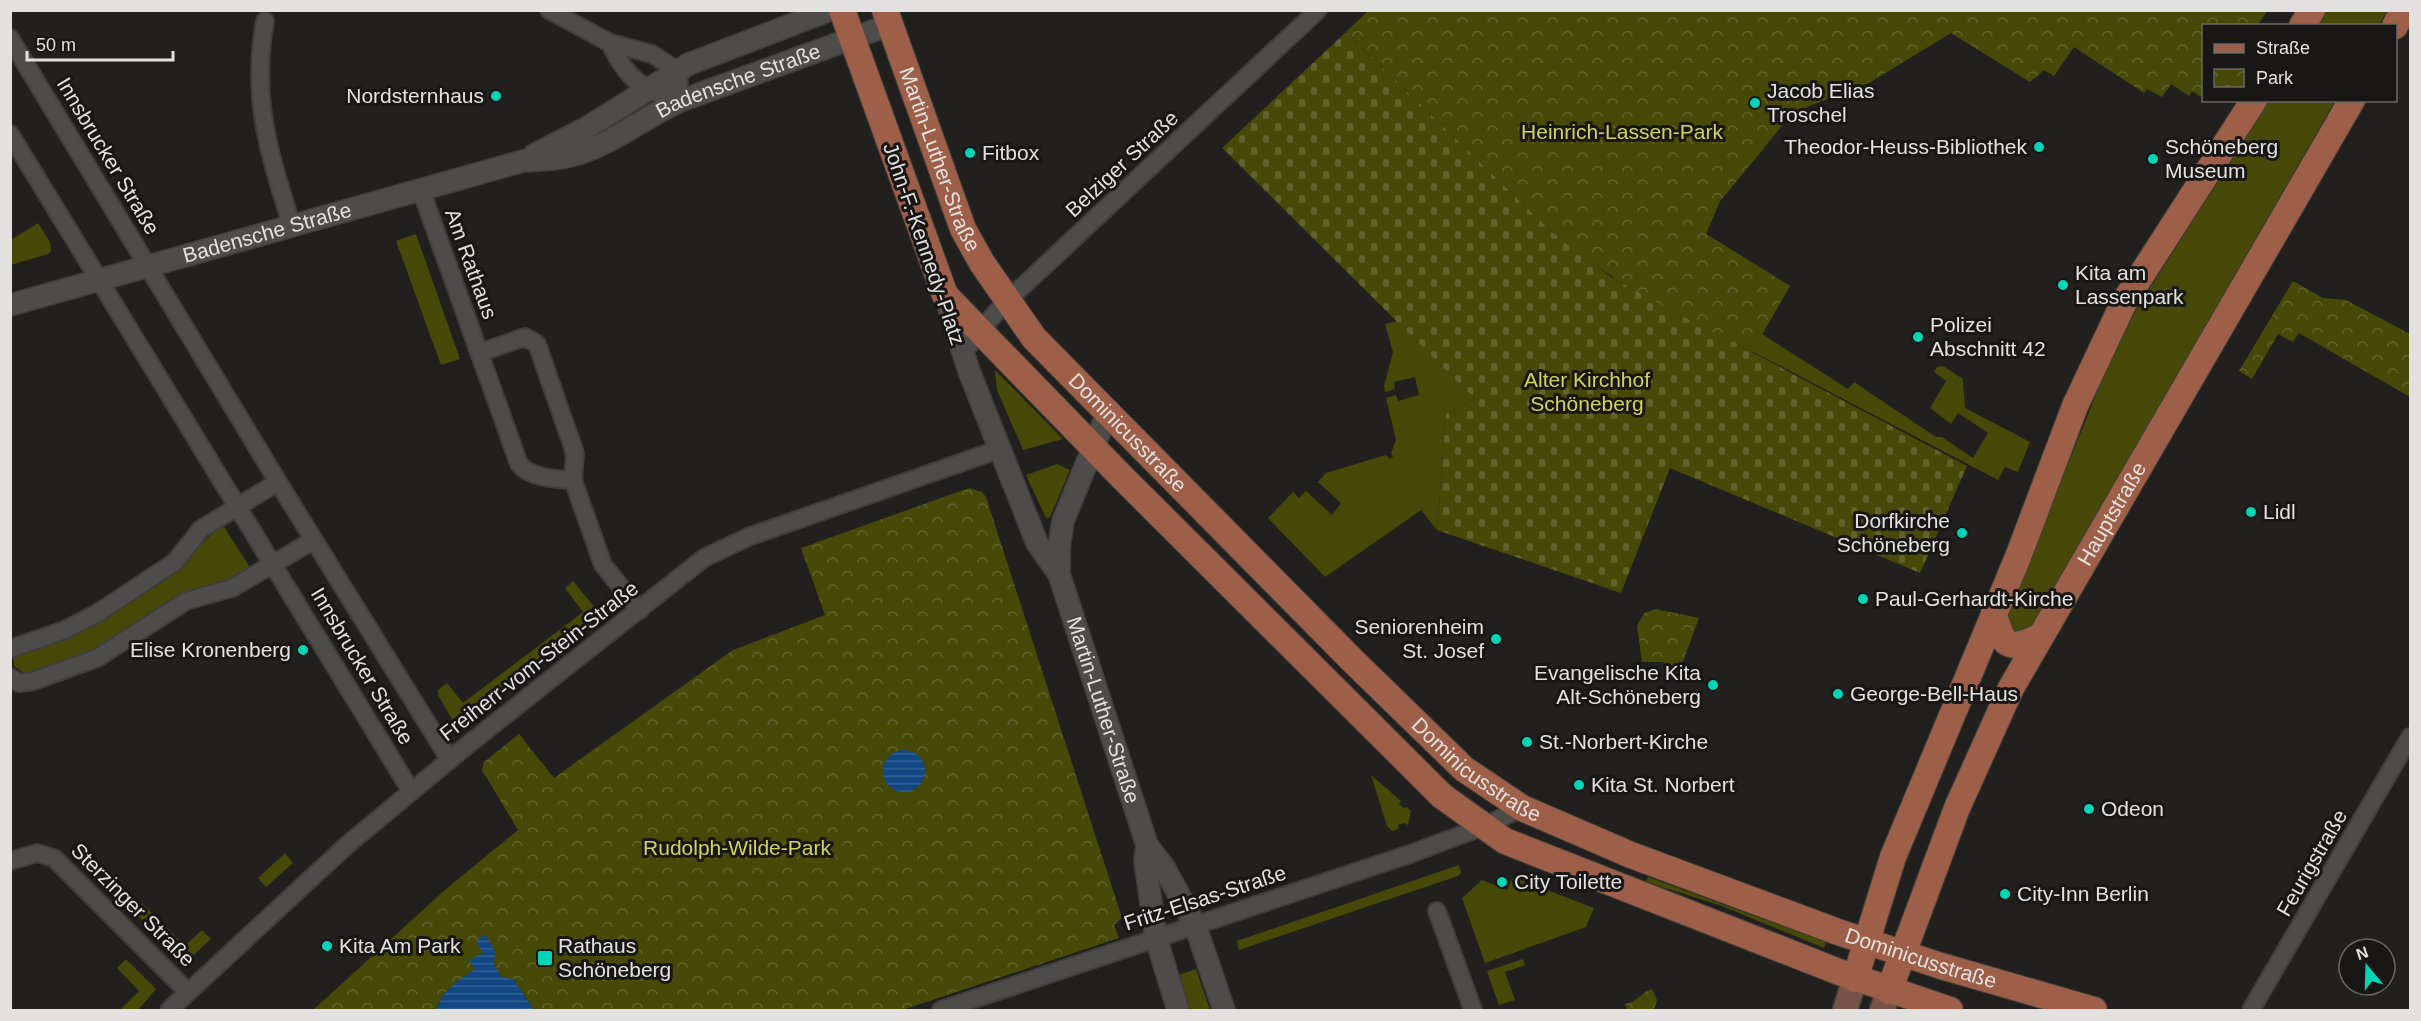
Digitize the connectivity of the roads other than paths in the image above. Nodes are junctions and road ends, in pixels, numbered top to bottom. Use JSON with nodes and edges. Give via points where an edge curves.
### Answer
{"nodes":[{"id":1,"x":549,"y":10,"type":"edge"},
{"id":2,"x":830,"y":10,"type":"edge"},
{"id":3,"x":842,"y":10,"type":"edge"},
{"id":4,"x":1318,"y":10,"type":"edge"},
{"id":5,"x":2312,"y":10,"type":"edge"},
{"id":6,"x":2403,"y":10,"type":"edge"},
{"id":7,"x":887,"y":18,"type":"edge"},
{"id":8,"x":265,"y":21,"type":"dead end"},
{"id":9,"x":2303,"y":24,"type":"edge"},
{"id":10,"x":2396,"y":24,"type":"edge"},
{"id":11,"x":10,"y":38,"type":"edge"},
{"id":12,"x":851,"y":39,"type":"junction"},
{"id":13,"x":610,"y":43,"type":"junction"},
{"id":14,"x":678,"y":70,"type":"junction"},
{"id":15,"x":646,"y":90,"type":"junction"},
{"id":16,"x":680,"y":102,"type":"junction"},
{"id":17,"x":2253,"y":102,"type":"edge"},
{"id":18,"x":2351,"y":102,"type":"edge"},
{"id":19,"x":10,"y":134,"type":"edge"},
{"id":20,"x":523,"y":161,"type":"junction"},
{"id":21,"x":421,"y":190,"type":"junction"},
{"id":22,"x":292,"y":226,"type":"junction"},
{"id":23,"x":148,"y":267,"type":"junction"},
{"id":24,"x":101,"y":280,"type":"junction"},
{"id":25,"x":945,"y":296,"type":"junction"},
{"id":26,"x":1007,"y":302,"type":"junction"},
{"id":27,"x":10,"y":305,"type":"edge"},
{"id":28,"x":980,"y":330,"type":"junction"},
{"id":29,"x":479,"y":353,"type":"junction"},
{"id":30,"x":963,"y":354,"type":"junction"},
{"id":31,"x":1107,"y":414,"type":"junction"},
{"id":32,"x":1094,"y":445,"type":"junction"},
{"id":33,"x":1000,"y":448,"type":"junction"},
{"id":34,"x":573,"y":480,"type":"junction"},
{"id":35,"x":278,"y":482,"type":"junction"},
{"id":36,"x":239,"y":506,"type":"junction"},
{"id":37,"x":314,"y":540,"type":"junction"},
{"id":38,"x":274,"y":564,"type":"junction"},
{"id":39,"x":1059,"y":574,"type":"junction"},
{"id":40,"x":640,"y":610,"type":"junction"},
{"id":41,"x":1994,"y":614,"type":"junction"},
{"id":42,"x":2039,"y":637,"type":"junction"},
{"id":43,"x":10,"y":649,"type":"edge"},
{"id":44,"x":1974,"y":664,"type":"junction"},
{"id":45,"x":10,"y":676,"type":"edge"},
{"id":46,"x":2017,"y":676,"type":"junction"},
{"id":47,"x":2410,"y":737,"type":"edge"},
{"id":48,"x":450,"y":760,"type":"junction"},
{"id":49,"x":411,"y":791,"type":"junction"},
{"id":50,"x":1522,"y":808,"type":"junction"},
{"id":51,"x":1482,"y":827,"type":"junction"},
{"id":52,"x":1147,"y":845,"type":"junction"},
{"id":53,"x":10,"y":861,"type":"edge"},
{"id":54,"x":1437,"y":911,"type":"dead end"},
{"id":55,"x":1195,"y":925,"type":"junction"},
{"id":56,"x":1156,"y":938,"type":"junction"},
{"id":57,"x":1866,"y":941,"type":"junction"},
{"id":58,"x":1903,"y":954,"type":"junction"},
{"id":59,"x":1855,"y":978,"type":"junction"},
{"id":60,"x":188,"y":992,"type":"junction"},
{"id":61,"x":1886,"y":1001,"type":"edge"},
{"id":62,"x":169,"y":1011,"type":"edge"},
{"id":63,"x":941,"y":1011,"type":"edge"},
{"id":64,"x":1178,"y":1011,"type":"edge"},
{"id":65,"x":1224,"y":1011,"type":"edge"},
{"id":66,"x":1473,"y":1011,"type":"edge"},
{"id":67,"x":1845,"y":1011,"type":"edge"},
{"id":68,"x":1950,"y":1011,"type":"edge"},
{"id":69,"x":2094,"y":1011,"type":"edge"},
{"id":70,"x":2251,"y":1011,"type":"edge"}],
"edges":[{"from":1,"to":13,"type":"street"},
{"from":2,"to":14,"type":"street","name":"Badensche Straße"},
{"from":3,"to":12,"type":"main road"},
{"from":4,"to":26,"type":"street","name":"Belziger Straße"},
{"from":5,"to":9,"type":"main road"},
{"from":6,"to":10,"type":"main road"},
{"from":7,"to":12,"type":"street","name":"Badensche Straße"},
{"from":7,"to":26,"type":"main road","name":"Martin-Luther-Straße","via":[[963,228]]},
{"from":8,"to":22,"type":"street","via":[[259,56],[260,108]]},
{"from":11,"to":23,"type":"street","name":"Innsbrucker Straße"},
{"from":12,"to":16,"type":"street","name":"Badensche Straße"},
{"from":12,"to":25,"type":"main road","name":"John-F.-Kennedy-Platz"},
{"from":13,"to":14,"type":"street","via":[[642,50]]},
{"from":13,"to":15,"type":"street","via":[[623,69]]},
{"from":14,"to":15,"type":"street","name":"Badensche Straße"},
{"from":14,"to":16,"type":"street"},
{"from":15,"to":16,"type":"street"},
{"from":15,"to":20,"type":"street","name":"Badensche Straße"},
{"from":16,"to":20,"type":"street","name":"Badensche Straße","via":[[587,151]]},
{"from":17,"to":41,"type":"main road","via":[[2124,302],[2074,406]]},
{"from":18,"to":42,"type":"main road","name":"Hauptstraße"},
{"from":19,"to":24,"type":"street","name":"Innsbrucker Straße"},
{"from":20,"to":21,"type":"street","name":"Badensche Straße"},
{"from":21,"to":22,"type":"street","name":"Badensche Straße"},
{"from":21,"to":29,"type":"street","name":"Am Rathaus"},
{"from":22,"to":23,"type":"street","name":"Badensche Straße"},
{"from":23,"to":24,"type":"street","name":"Badensche Straße"},
{"from":23,"to":35,"type":"street","name":"Innsbrucker Straße"},
{"from":24,"to":27,"type":"street","name":"Badensche Straße"},
{"from":24,"to":36,"type":"street","name":"Innsbrucker Straße"},
{"from":25,"to":28,"type":"main road","name":"Dominicusstraße"},
{"from":25,"to":30,"type":"street","name":"John-F.-Kennedy-Platz"},
{"from":26,"to":28,"type":"street","name":"Belziger Straße"},
{"from":26,"to":31,"type":"main road","name":"Dominicusstraße","via":[[1034,338]]},
{"from":28,"to":30,"type":"street","name":"Belziger Straße"},
{"from":28,"to":32,"type":"main road","name":"Dominicusstraße"},
{"from":29,"to":34,"type":"street","name":"Am Rathaus","via":[[524,471]]},
{"from":29,"to":34,"type":"street","name":"Am Rathaus","via":[[525,337],[537,344],[575,453]]},
{"from":30,"to":33,"type":"street","name":"John-F.-Kennedy-Platz"},
{"from":31,"to":32,"type":"street","name":"Martin-Luther-Straße"},
{"from":31,"to":50,"type":"main road","name":"Dominicusstraße","via":[[1464,769]]},
{"from":32,"to":39,"type":"street","name":"Martin-Luther-Straße","via":[[1063,521]]},
{"from":32,"to":51,"type":"main road","name":"Dominicusstraße","via":[[1346,702],[1442,796]]},
{"from":33,"to":39,"type":"street","name":"Martin-Luther-Straße","via":[[1037,543]]},
{"from":33,"to":40,"type":"street","name":"Freiherr-vom-Stein-Straße","via":[[748,537],[704,558]]},
{"from":34,"to":40,"type":"street","name":"Am Rathaus","via":[[603,565]]},
{"from":35,"to":36,"type":"street"},
{"from":35,"to":37,"type":"street","name":"Innsbrucker Straße"},
{"from":36,"to":38,"type":"street","name":"Innsbrucker Straße"},
{"from":36,"to":43,"type":"street","via":[[201,529],[175,562],[96,614],[65,630]]},
{"from":37,"to":38,"type":"street"},
{"from":37,"to":48,"type":"street","name":"Innsbrucker Straße"},
{"from":38,"to":45,"type":"street","via":[[232,588],[186,601],[97,658],[33,681],[19,683]]},
{"from":38,"to":49,"type":"street","name":"Innsbrucker Straße"},
{"from":39,"to":52,"type":"street","name":"Martin-Luther-Straße"},
{"from":40,"to":48,"type":"street","name":"Freiherr-vom-Stein-Straße"},
{"from":41,"to":42,"type":"main road","via":[[2000,638],[2007,644],[2020,646]]},
{"from":41,"to":44,"type":"main road"},
{"from":42,"to":46,"type":"main road","name":"Hauptstraße"},
{"from":44,"to":46,"type":"main road","via":[[1996,654],[2006,656]]},
{"from":44,"to":57,"type":"main road","via":[[1893,857]]},
{"from":46,"to":58,"type":"main road","name":"Hauptstraße","via":[[1969,778]]},
{"from":47,"to":70,"type":"street","name":"Feurigstraße"},
{"from":48,"to":49,"type":"street","name":"Freiherr-vom-Stein-Straße"},
{"from":49,"to":60,"type":"street","name":"Freiherr-vom-Stein-Straße","via":[[290,896]]},
{"from":50,"to":51,"type":"street","name":"Fritz-Elsas-Straße"},
{"from":50,"to":57,"type":"main road","name":"Dominicusstraße","via":[[1631,855]]},
{"from":51,"to":55,"type":"street","name":"Fritz-Elsas-Straße"},
{"from":51,"to":59,"type":"main road","name":"Dominicusstraße","via":[[1505,841]]},
{"from":52,"to":55,"type":"street","name":"Martin-Luther-Straße","via":[[1165,869]]},
{"from":52,"to":56,"type":"street","name":"Martin-Luther-Straße","via":[[1145,861]]},
{"from":53,"to":60,"type":"street","name":"Sterzinger Straße","via":[[44,854],[54,858]]},
{"from":54,"to":66,"type":"street"},
{"from":55,"to":56,"type":"street","name":"Fritz-Elsas-Straße"},
{"from":55,"to":65,"type":"street","name":"Martin-Luther-Straße"},
{"from":56,"to":63,"type":"street","name":"Fritz-Elsas-Straße"},
{"from":56,"to":64,"type":"street","name":"Martin-Luther-Straße"},
{"from":57,"to":58,"type":"main road","name":"Dominicusstraße"},
{"from":57,"to":59,"type":"main road"},
{"from":58,"to":61,"type":"main road","name":"Hauptstraße"},
{"from":58,"to":69,"type":"main road","name":"Dominicusstraße"},
{"from":59,"to":61,"type":"main road","name":"Dominicusstraße"},
{"from":59,"to":67,"type":"main road"},
{"from":60,"to":62,"type":"street","name":"Freiherr-vom-Stein-Straße"},
{"from":61,"to":68,"type":"main road","name":"Dominicusstraße"}]}
